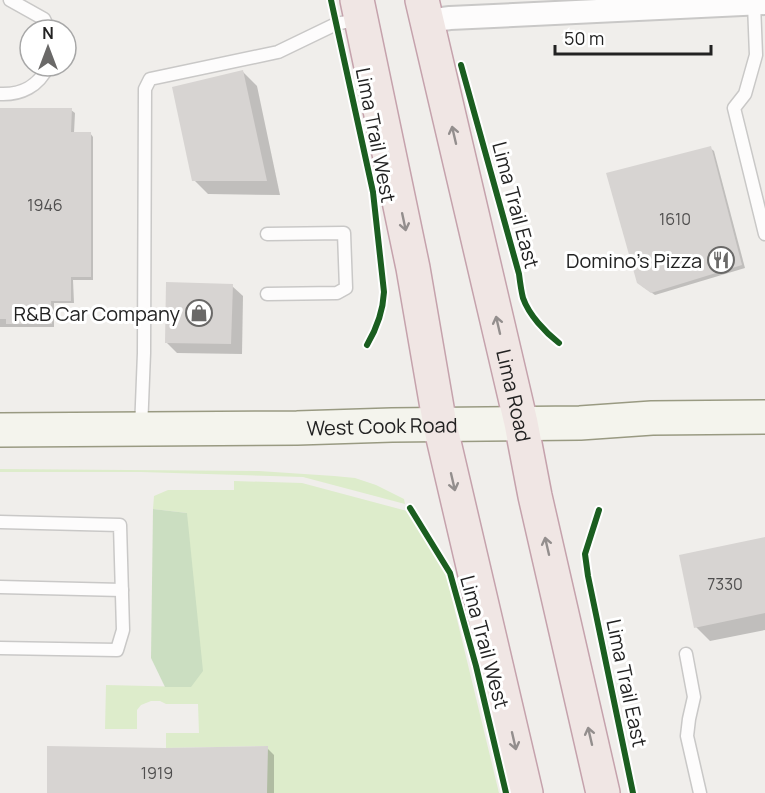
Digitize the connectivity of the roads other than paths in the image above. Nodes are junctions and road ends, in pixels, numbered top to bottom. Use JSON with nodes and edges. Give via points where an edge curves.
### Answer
{"nodes":[{"id":1,"x":10,"y":0,"type":"edge"},
{"id":2,"x":759,"y":3,"type":"edge"},
{"id":3,"x":359,"y":9,"type":"edge"},
{"id":4,"x":424,"y":10,"type":"edge"},
{"id":5,"x":42,"y":18,"type":"edge"},
{"id":6,"x":40,"y":78,"type":"edge"},
{"id":7,"x":0,"y":94,"type":"edge"},
{"id":8,"x":267,"y":234,"type":"dead end"},
{"id":9,"x":765,"y":234,"type":"edge"},
{"id":10,"x":267,"y":294,"type":"dead end"},
{"id":11,"x":765,"y":417,"type":"edge"},
{"id":12,"x":521,"y":423,"type":"junction"},
{"id":13,"x":440,"y":425,"type":"junction"},
{"id":14,"x":141,"y":429,"type":"junction"},
{"id":15,"x":0,"y":430,"type":"edge"},
{"id":16,"x":0,"y":522,"type":"edge"},
{"id":17,"x":0,"y":587,"type":"edge"},
{"id":18,"x":122,"y":590,"type":"junction"},
{"id":19,"x":0,"y":648,"type":"edge"},
{"id":20,"x":686,"y":654,"type":"dead end"},
{"id":21,"x":526,"y":793,"type":"edge"},
{"id":22,"x":603,"y":793,"type":"edge"},
{"id":23,"x":700,"y":793,"type":"edge"}],
"edges":[{"from":1,"to":5,"type":"lane"},
{"from":2,"to":4,"type":"street","via":[[450,18]]},
{"from":2,"to":9,"type":"lane","via":[[756,55],[745,94],[734,108]]},
{"from":3,"to":13,"type":"highway","one_way":true,"via":[[413,268]]},
{"from":3,"to":14,"type":"lane","via":[[278,52],[150,79],[145,89]]},
{"from":12,"to":4,"type":"highway","name":"Lima Road","one_way":true},
{"from":6,"to":7,"type":"lane","via":[[28,89]]},
{"from":8,"to":10,"type":"lane","via":[[344,233],[346,288],[337,292]]},
{"from":11,"to":12,"type":"main road","name":"West Cook Road"},
{"from":12,"to":13,"type":"main road","name":"West Cook Road"},
{"from":22,"to":12,"type":"highway","name":"Lima Road","one_way":true},
{"from":13,"to":14,"type":"main road","name":"West Cook Road"},
{"from":13,"to":21,"type":"highway","one_way":true},
{"from":14,"to":15,"type":"main road","name":"West Cook Road"},
{"from":16,"to":18,"type":"lane","via":[[120,525]]},
{"from":17,"to":18,"type":"lane"},
{"from":18,"to":19,"type":"lane","via":[[123,630],[117,650]]},
{"from":20,"to":23,"type":"lane","via":[[694,697],[687,736]]}]}
